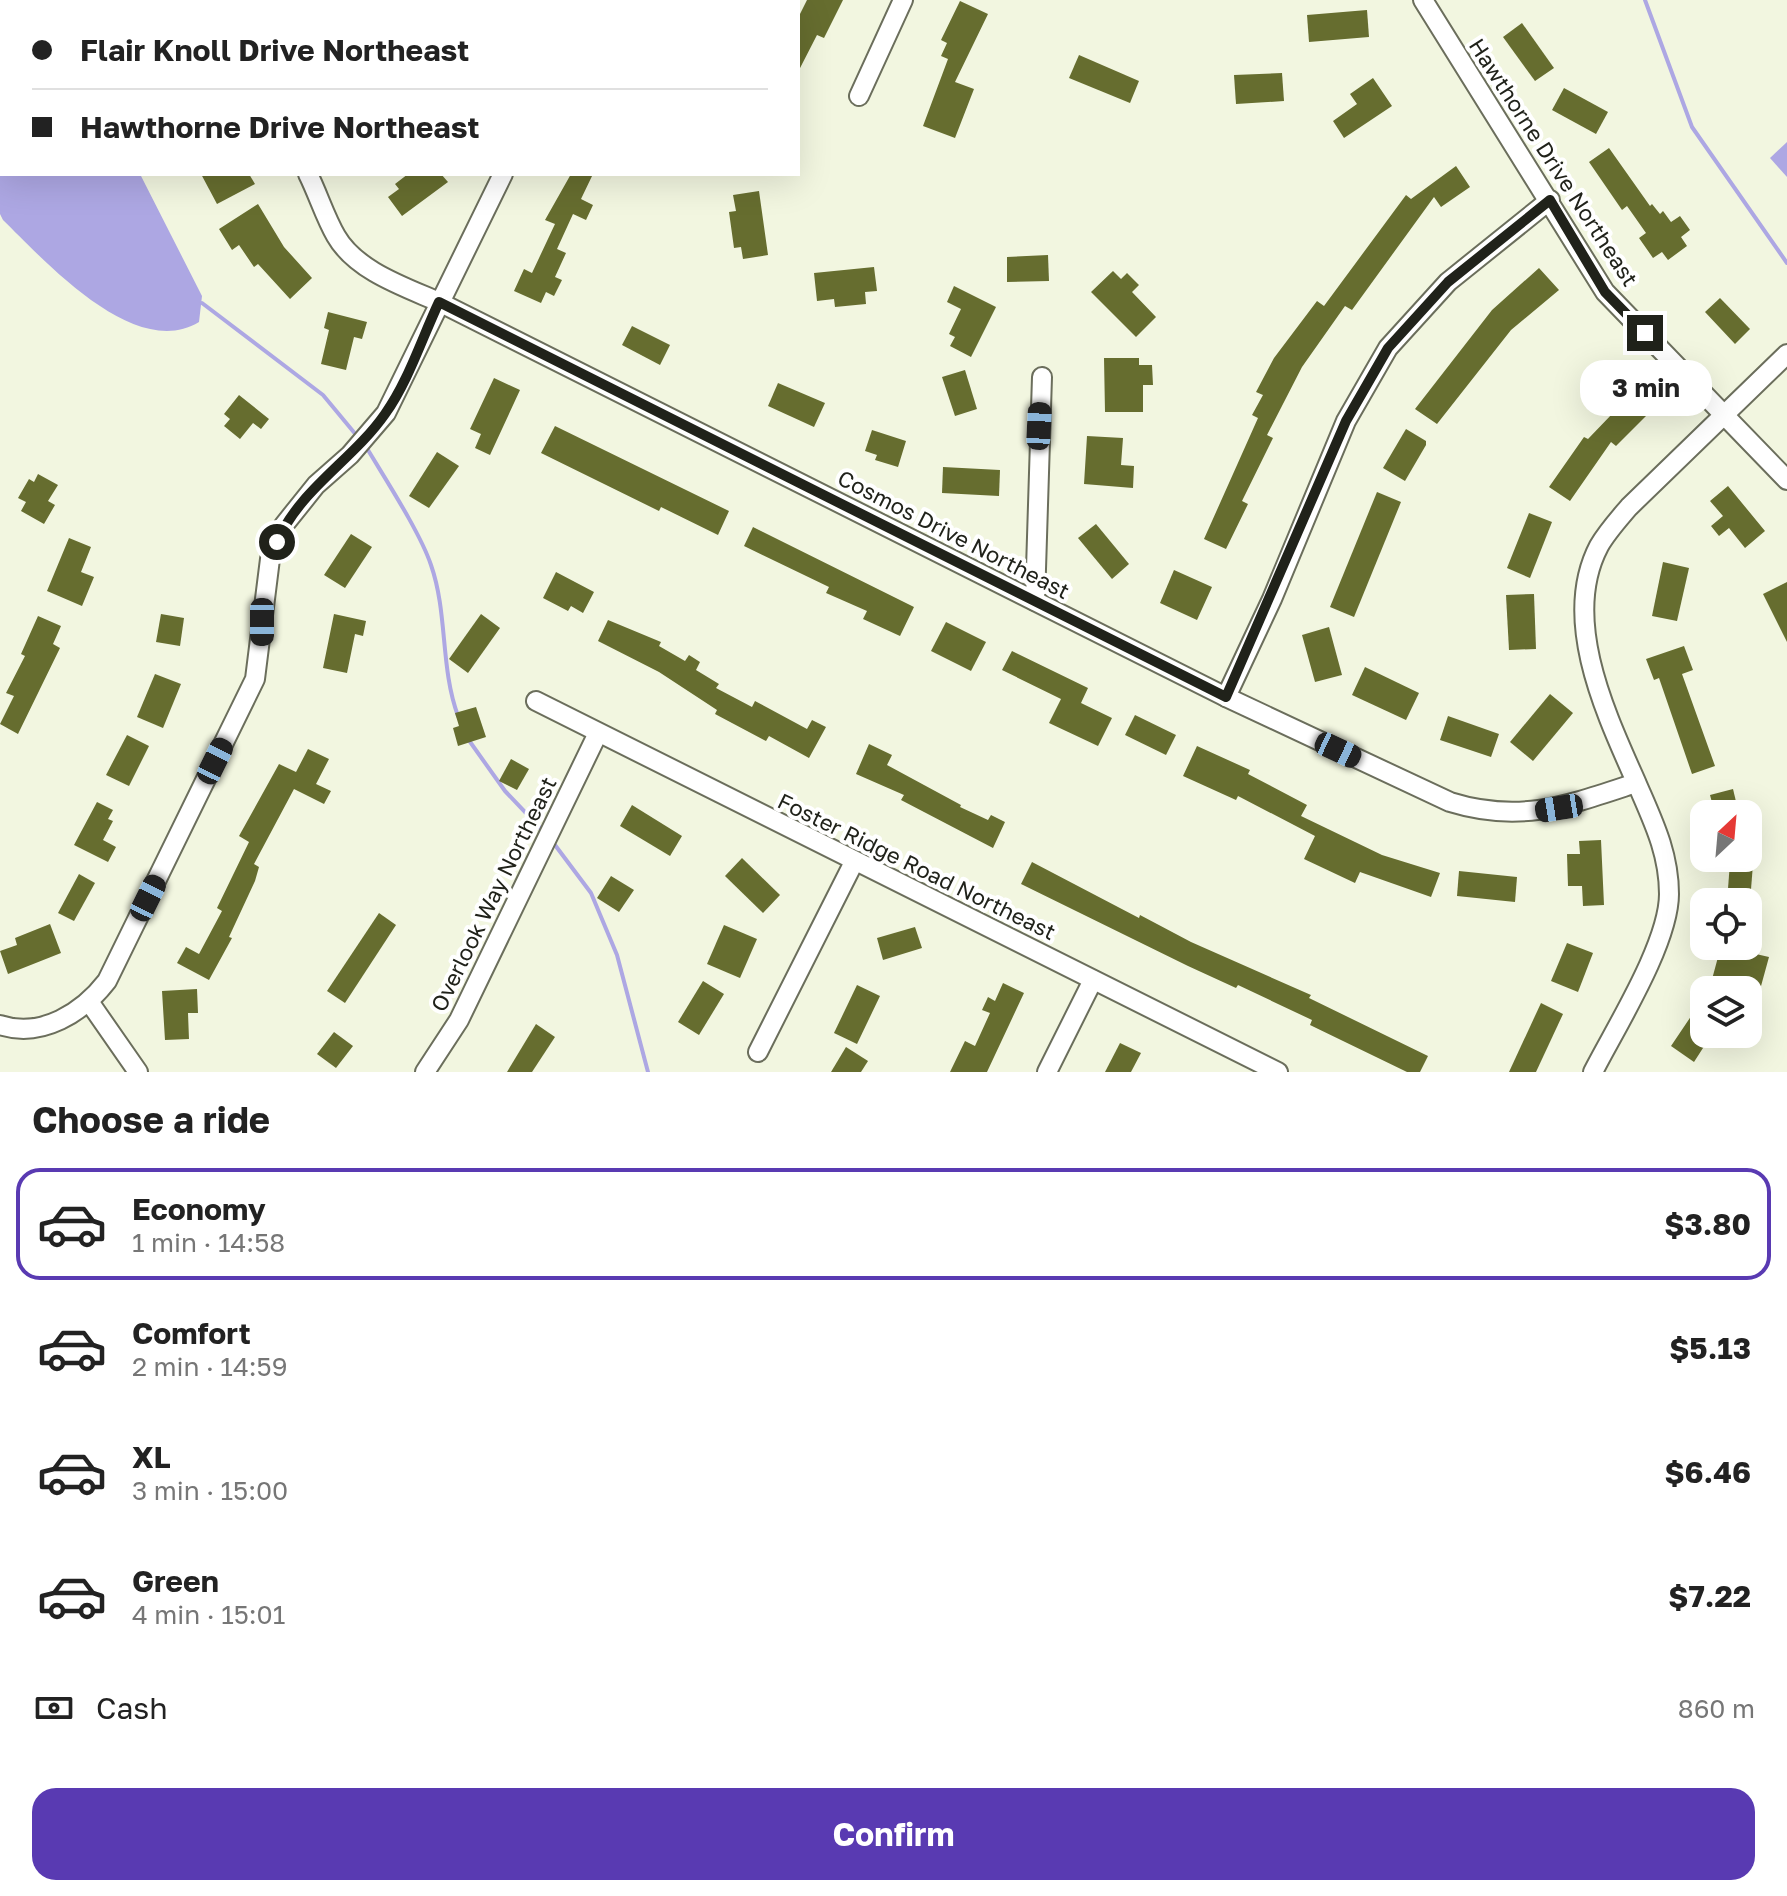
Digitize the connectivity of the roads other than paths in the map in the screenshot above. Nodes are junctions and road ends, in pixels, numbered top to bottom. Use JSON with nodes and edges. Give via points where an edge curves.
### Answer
{"nodes":[{"id":1,"x":903,"y":0,"type":"edge"},
{"id":2,"x":1423,"y":0,"type":"edge"},
{"id":3,"x":859,"y":96,"type":"dead end"},
{"id":4,"x":309,"y":176,"type":"edge"},
{"id":5,"x":502,"y":176,"type":"edge"},
{"id":6,"x":1550,"y":200,"type":"junction"},
{"id":7,"x":439,"y":302,"type":"junction"},
{"id":8,"x":1787,"y":354,"type":"edge"},
{"id":9,"x":1042,"y":377,"type":"dead end"},
{"id":10,"x":1726,"y":414,"type":"junction"},
{"id":11,"x":1787,"y":480,"type":"edge"},
{"id":12,"x":1035,"y":601,"type":"junction"},
{"id":13,"x":1226,"y":697,"type":"junction"},
{"id":14,"x":536,"y":701,"type":"dead end"},
{"id":15,"x":598,"y":733,"type":"junction"},
{"id":16,"x":1636,"y":783,"type":"junction"},
{"id":17,"x":854,"y":862,"type":"junction"},
{"id":18,"x":1093,"y":980,"type":"junction"},
{"id":19,"x":90,"y":1003,"type":"junction"},
{"id":20,"x":0,"y":1025,"type":"edge"},
{"id":21,"x":758,"y":1052,"type":"dead end"},
{"id":22,"x":138,"y":1072,"type":"edge"},
{"id":23,"x":425,"y":1072,"type":"edge"},
{"id":24,"x":1047,"y":1072,"type":"edge"},
{"id":25,"x":1278,"y":1072,"type":"edge"},
{"id":26,"x":1593,"y":1072,"type":"edge"}],
"edges":[{"from":1,"to":3,"type":"street"},
{"from":2,"to":6,"type":"street","name":"Hawthorne Drive Northeast"},
{"from":4,"to":7,"type":"street","name":"Cosmos Drive Northeast","via":[[338,239],[354,257]]},
{"from":5,"to":7,"type":"street"},
{"from":6,"to":10,"type":"street","name":"Hawthorne Drive Northeast","via":[[1605,292]]},
{"from":6,"to":13,"type":"street","via":[[1448,282],[1388,348],[1346,421]]},
{"from":7,"to":12,"type":"street","name":"Cosmos Drive Northeast"},
{"from":7,"to":19,"type":"street","via":[[386,413],[284,525],[270,559],[255,679],[107,981]]},
{"from":8,"to":10,"type":"street"},
{"from":9,"to":12,"type":"street"},
{"from":10,"to":11,"type":"street","name":"Hawthorne Drive Northeast"},
{"from":10,"to":16,"type":"street","via":[[1629,507],[1592,564],[1586,614],[1593,672]]},
{"from":12,"to":13,"type":"street","name":"Cosmos Drive Northeast"},
{"from":13,"to":16,"type":"street","name":"Cosmos Drive Northeast","via":[[1480,812],[1559,808]]},
{"from":14,"to":15,"type":"street","name":"Foster Ridge Road Northeast"},
{"from":15,"to":17,"type":"street","name":"Foster Ridge Road Northeast"},
{"from":15,"to":23,"type":"street","name":"Overlook Way Northeast","via":[[459,1020]]},
{"from":16,"to":26,"type":"street","via":[[1660,834],[1669,896],[1664,925]]},
{"from":17,"to":18,"type":"street","name":"Foster Ridge Road Northeast"},
{"from":17,"to":21,"type":"street"},
{"from":18,"to":24,"type":"street"},
{"from":18,"to":25,"type":"street","name":"Foster Ridge Road Northeast"},
{"from":19,"to":20,"type":"street","via":[[38,1028]]},
{"from":19,"to":22,"type":"street"}]}
